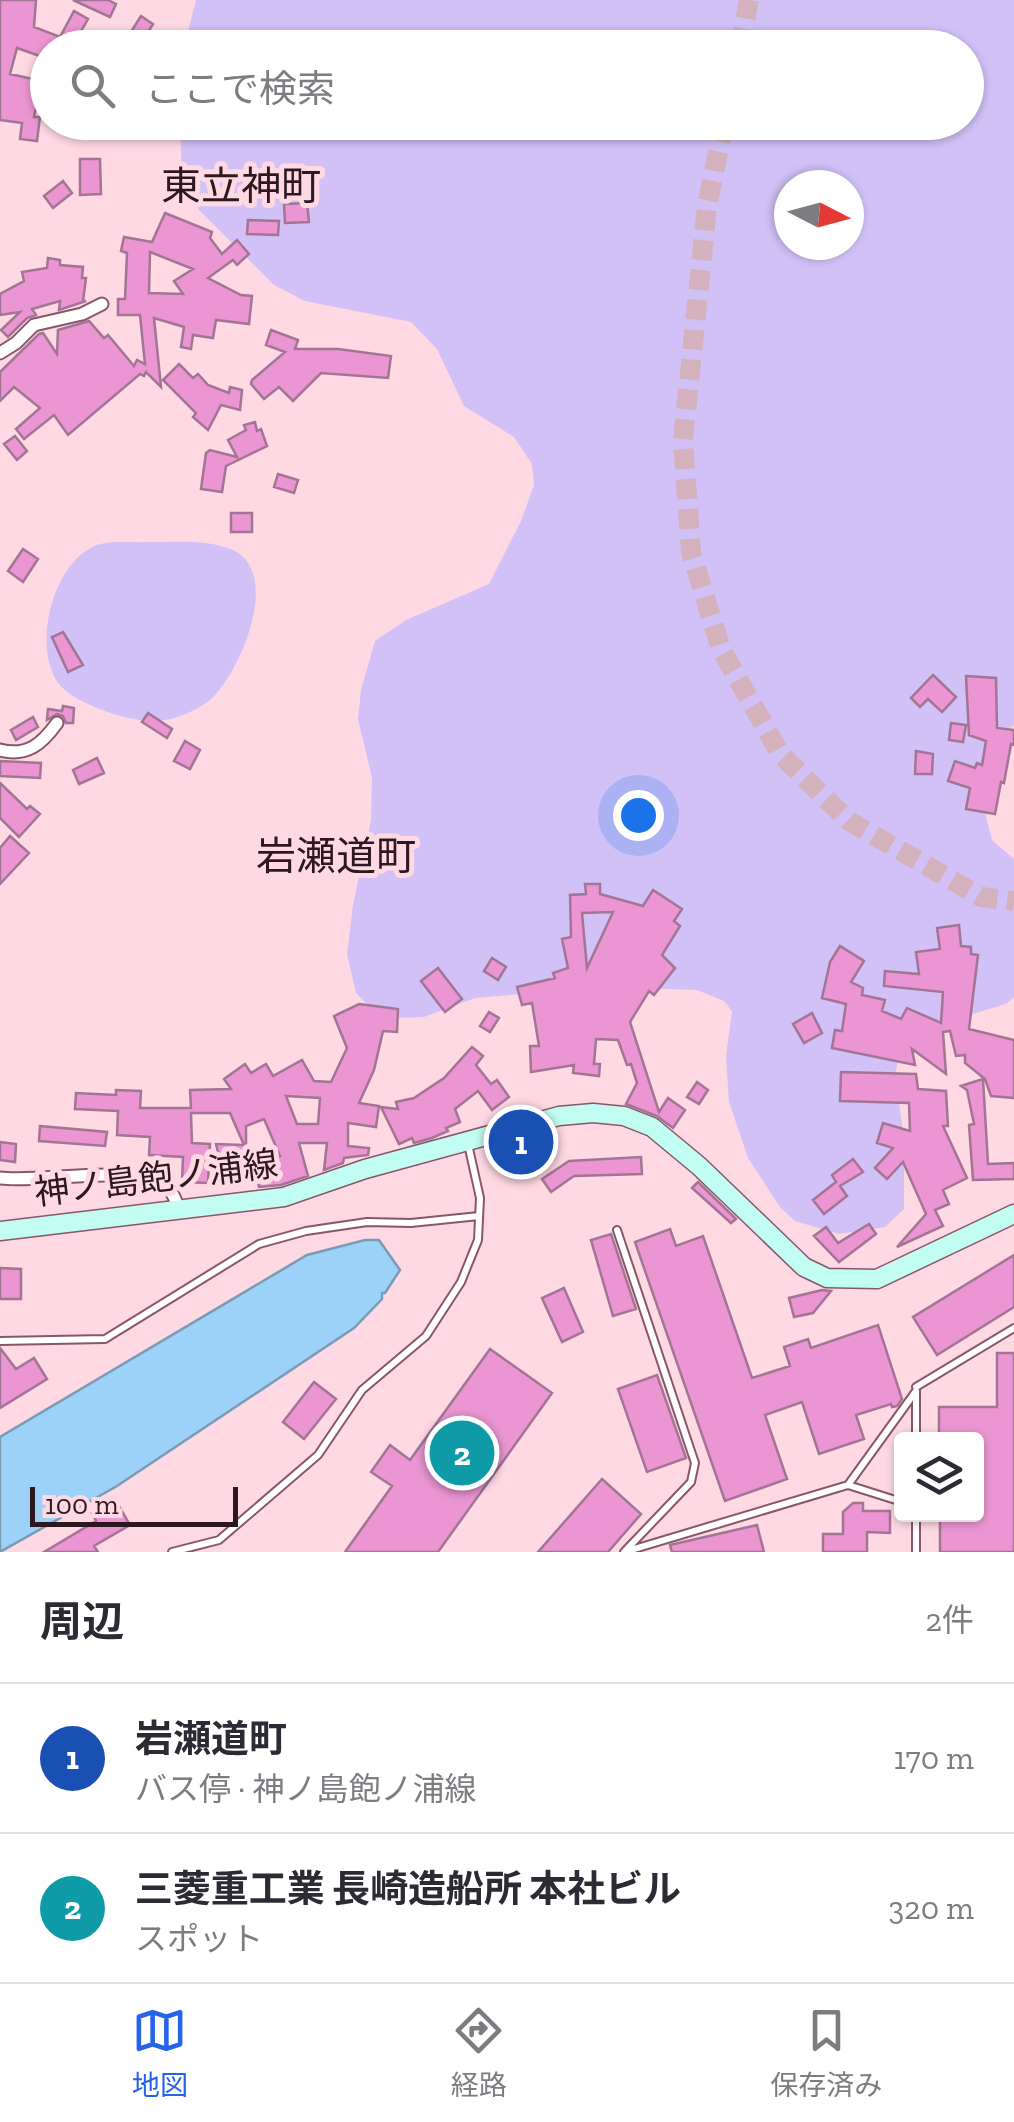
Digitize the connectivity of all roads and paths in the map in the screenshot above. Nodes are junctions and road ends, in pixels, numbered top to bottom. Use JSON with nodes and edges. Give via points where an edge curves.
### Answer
{"nodes":[{"id":1,"x":102,"y":304,"type":"dead end"},
{"id":2,"x":0,"y":353,"type":"edge"},
{"id":3,"x":57,"y":723,"type":"dead end"},
{"id":4,"x":0,"y":750,"type":"edge"},
{"id":5,"x":468,"y":1144,"type":"junction"},
{"id":6,"x":0,"y":1178,"type":"edge"},
{"id":7,"x":179,"y":1211,"type":"junction"},
{"id":8,"x":1014,"y":1214,"type":"edge"},
{"id":9,"x":480,"y":1216,"type":"junction"},
{"id":10,"x":0,"y":1230,"type":"edge"},
{"id":11,"x":616,"y":1230,"type":"dead end"},
{"id":12,"x":1014,"y":1328,"type":"edge"},
{"id":13,"x":0,"y":1341,"type":"edge"},
{"id":14,"x":916,"y":1387,"type":"dead end"},
{"id":15,"x":916,"y":1432,"type":"edge"},
{"id":16,"x":848,"y":1485,"type":"junction"},
{"id":17,"x":894,"y":1499,"type":"edge"},
{"id":18,"x":916,"y":1522,"type":"edge"},
{"id":19,"x":172,"y":1552,"type":"edge"},
{"id":20,"x":624,"y":1552,"type":"edge"},
{"id":21,"x":916,"y":1552,"type":"edge"}],
"edges":[{"from":1,"to":2,"type":"street","via":[[34,325]]},
{"from":3,"to":4,"type":"street","via":[[29,750]]},
{"from":5,"to":7,"type":"main road","name":"神ノ島飽ノ浦線","via":[[284,1197]]},
{"from":5,"to":8,"type":"main road","name":"神ノ島飽ノ浦線","via":[[580,1114],[636,1120],[666,1137],[804,1267],[827,1278],[877,1279]]},
{"from":5,"to":9,"type":"lane"},
{"from":6,"to":7,"type":"street","via":[[134,1178],[164,1185]]},
{"from":7,"to":10,"type":"main road","name":"神ノ島飽ノ浦線"},
{"from":9,"to":13,"type":"lane","via":[[306,1231],[259,1244],[105,1339]]},
{"from":9,"to":19,"type":"lane","via":[[461,1282],[426,1336],[362,1390],[318,1454],[219,1540]]},
{"from":11,"to":20,"type":"lane","via":[[695,1463],[691,1482]]},
{"from":12,"to":14,"type":"lane"},
{"from":15,"to":16,"type":"lane","via":[[916,1391]]},
{"from":16,"to":17,"type":"lane"},
{"from":16,"to":20,"type":"lane"},
{"from":18,"to":21,"type":"lane"}]}
